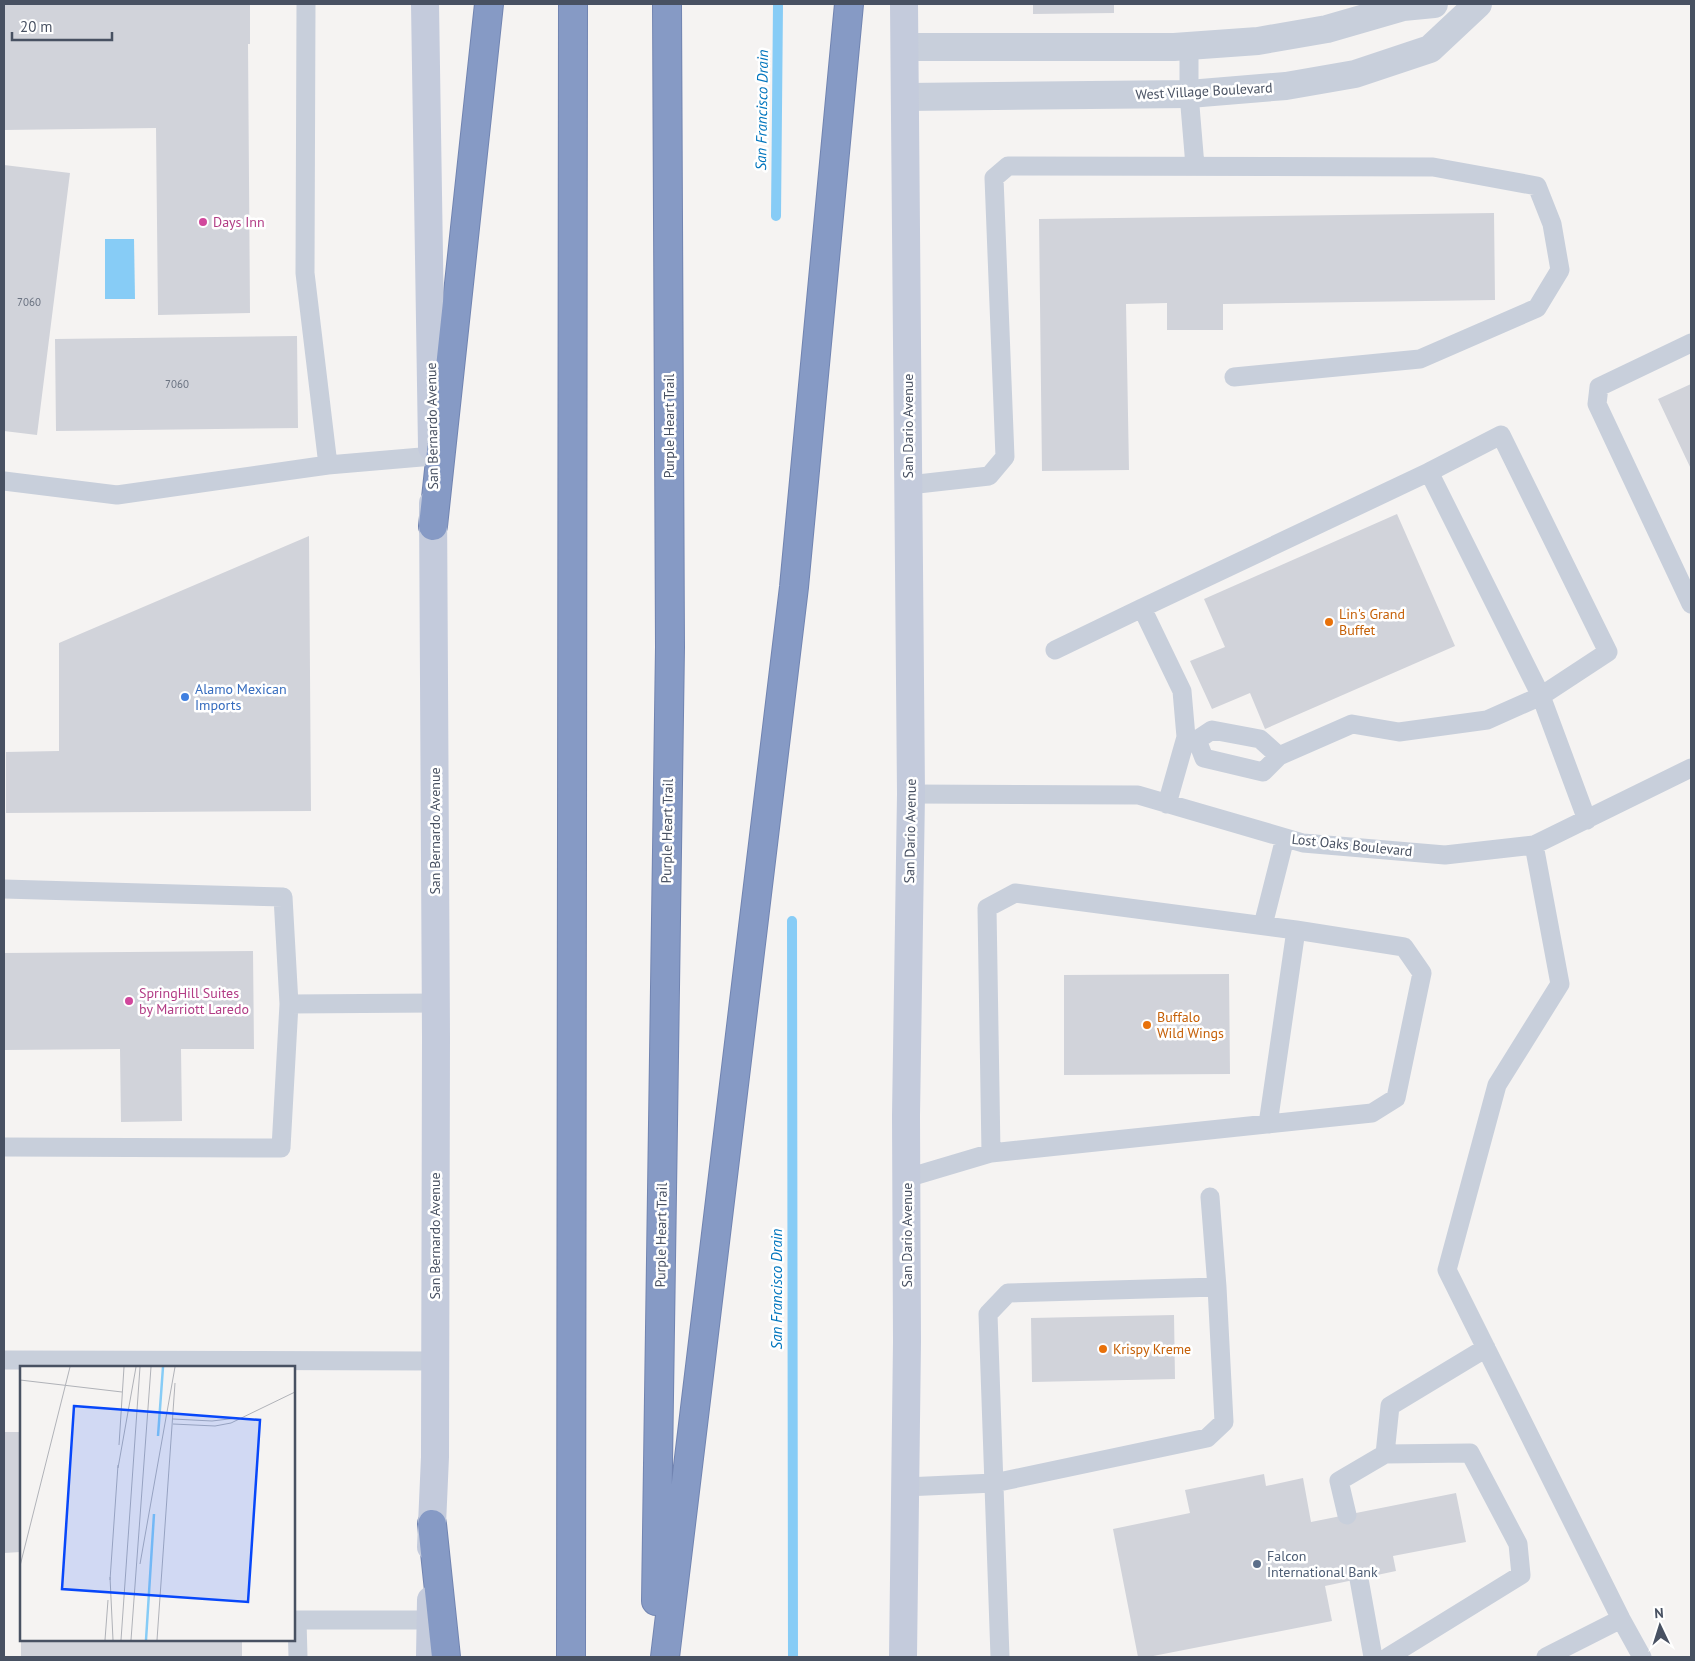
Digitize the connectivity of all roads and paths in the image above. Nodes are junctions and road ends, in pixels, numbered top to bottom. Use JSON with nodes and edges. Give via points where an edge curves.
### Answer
{"nodes":[{"id":1,"x":306,"y":4,"type":"edge"},
{"id":2,"x":425,"y":4,"type":"edge"},
{"id":3,"x":490,"y":4,"type":"edge"},
{"id":4,"x":573,"y":4,"type":"edge"},
{"id":5,"x":667,"y":4,"type":"edge"},
{"id":6,"x":849,"y":4,"type":"edge"},
{"id":7,"x":904,"y":4,"type":"edge"},
{"id":8,"x":1434,"y":4,"type":"edge"},
{"id":9,"x":1478,"y":4,"type":"edge"},
{"id":10,"x":1188,"y":46,"type":"junction"},
{"id":11,"x":906,"y":47,"type":"junction"},
{"id":12,"x":1189,"y":94,"type":"junction"},
{"id":13,"x":906,"y":97,"type":"junction"},
{"id":14,"x":1196,"y":166,"type":"junction"},
{"id":15,"x":1691,"y":343,"type":"edge"},
{"id":16,"x":1234,"y":377,"type":"dead end"},
{"id":17,"x":432,"y":456,"type":"junction"},
{"id":18,"x":328,"y":465,"type":"junction"},
{"id":19,"x":1429,"y":472,"type":"junction"},
{"id":20,"x":4,"y":481,"type":"edge"},
{"id":21,"x":908,"y":485,"type":"junction"},
{"id":22,"x":434,"y":526,"type":"junction"},
{"id":23,"x":1691,"y":604,"type":"edge"},
{"id":24,"x":1142,"y":608,"type":"junction"},
{"id":25,"x":1055,"y":650,"type":"dead end"},
{"id":26,"x":1541,"y":696,"type":"junction"},
{"id":27,"x":1192,"y":738,"type":"junction"},
{"id":28,"x":1279,"y":756,"type":"junction"},
{"id":29,"x":1691,"y":768,"type":"edge"},
{"id":30,"x":911,"y":794,"type":"junction"},
{"id":31,"x":1167,"y":804,"type":"junction"},
{"id":32,"x":1587,"y":820,"type":"junction"},
{"id":33,"x":1286,"y":838,"type":"junction"},
{"id":34,"x":1534,"y":846,"type":"junction"},
{"id":35,"x":4,"y":889,"type":"edge"},
{"id":36,"x":1263,"y":926,"type":"junction"},
{"id":37,"x":1296,"y":930,"type":"junction"},
{"id":38,"x":436,"y":1003,"type":"junction"},
{"id":39,"x":289,"y":1004,"type":"junction"},
{"id":40,"x":1268,"y":1124,"type":"junction"},
{"id":41,"x":4,"y":1146,"type":"edge"},
{"id":42,"x":991,"y":1153,"type":"junction"},
{"id":43,"x":906,"y":1178,"type":"junction"},
{"id":44,"x":1210,"y":1197,"type":"dead end"},
{"id":45,"x":1218,"y":1287,"type":"junction"},
{"id":46,"x":1486,"y":1348,"type":"junction"},
{"id":47,"x":4,"y":1360,"type":"edge"},
{"id":48,"x":435,"y":1361,"type":"junction"},
{"id":49,"x":1385,"y":1454,"type":"junction"},
{"id":50,"x":994,"y":1483,"type":"junction"},
{"id":51,"x":905,"y":1487,"type":"junction"},
{"id":52,"x":1347,"y":1515,"type":"dead end"},
{"id":53,"x":432,"y":1524,"type":"junction"},
{"id":54,"x":1359,"y":1579,"type":"dead end"},
{"id":55,"x":1621,"y":1619,"type":"junction"},
{"id":56,"x":430,"y":1620,"type":"junction"},
{"id":57,"x":298,"y":1657,"type":"edge"},
{"id":58,"x":430,"y":1657,"type":"edge"},
{"id":59,"x":446,"y":1657,"type":"edge"},
{"id":60,"x":571,"y":1657,"type":"edge"},
{"id":61,"x":656,"y":1657,"type":"edge"},
{"id":62,"x":665,"y":1657,"type":"edge"},
{"id":63,"x":903,"y":1657,"type":"edge"},
{"id":64,"x":1000,"y":1657,"type":"edge"},
{"id":65,"x":1373,"y":1657,"type":"edge"},
{"id":66,"x":1388,"y":1657,"type":"edge"},
{"id":67,"x":1546,"y":1657,"type":"edge"},
{"id":68,"x":1642,"y":1657,"type":"edge"}],
"edges":[{"from":1,"to":18,"type":"lane","via":[[306,273]]},
{"from":2,"to":17,"type":"main road","name":"San Bernardo Avenue"},
{"from":3,"to":22,"type":"highway"},
{"from":4,"to":60,"type":"highway"},
{"from":5,"to":61,"type":"highway","name":"Purple Heart Trail","via":[[670,647]]},
{"from":6,"to":62,"type":"highway","via":[[794,587]]},
{"from":7,"to":11,"type":"main road","name":"San Dario Avenue"},
{"from":8,"to":10,"type":"street","via":[[1403,7],[1327,30],[1258,41]]},
{"from":9,"to":12,"type":"street","name":"West Village Boulevard","via":[[1430,50],[1355,74],[1286,86]]},
{"from":10,"to":11,"type":"street"},
{"from":10,"to":12,"type":"lane"},
{"from":11,"to":13,"type":"main road","name":"San Dario Avenue"},
{"from":12,"to":13,"type":"street","name":"West Village Boulevard"},
{"from":12,"to":14,"type":"lane"},
{"from":13,"to":21,"type":"main road","name":"San Dario Avenue"},
{"from":14,"to":16,"type":"lane","via":[[1434,167],[1537,186],[1552,224],[1560,270],[1537,308],[1420,359]]},
{"from":14,"to":21,"type":"lane","via":[[1008,166],[994,178],[1005,457],[988,476]]},
{"from":15,"to":23,"type":"lane","via":[[1599,387],[1597,404]]},
{"from":17,"to":18,"type":"lane"},
{"from":17,"to":22,"type":"main road","name":"San Bernardo Avenue"},
{"from":18,"to":20,"type":"lane","via":[[117,495]]},
{"from":19,"to":24,"type":"lane"},
{"from":19,"to":26,"type":"lane"},
{"from":19,"to":26,"type":"lane","via":[[1501,435],[1608,652]]},
{"from":21,"to":30,"type":"main road","name":"San Dario Avenue"},
{"from":22,"to":38,"type":"main road","name":"San Bernardo Avenue"},
{"from":24,"to":25,"type":"lane"},
{"from":24,"to":27,"type":"lane","via":[[1182,691]]},
{"from":26,"to":28,"type":"lane","via":[[1487,720],[1399,732],[1352,724]]},
{"from":26,"to":32,"type":"lane"},
{"from":27,"to":28,"type":"lane","via":[[1212,730],[1260,739]]},
{"from":27,"to":28,"type":"lane","via":[[1204,758],[1262,772]]},
{"from":27,"to":31,"type":"lane"},
{"from":29,"to":32,"type":"lane","name":"Lost Oaks Boulevard"},
{"from":30,"to":31,"type":"lane","name":"Lost Oaks Boulevard","via":[[1138,796]]},
{"from":30,"to":43,"type":"main road","name":"San Dario Avenue"},
{"from":31,"to":33,"type":"lane","name":"Lost Oaks Boulevard"},
{"from":32,"to":34,"type":"lane","name":"Lost Oaks Boulevard"},
{"from":33,"to":34,"type":"lane","name":"Lost Oaks Boulevard","via":[[1303,843],[1445,855]]},
{"from":33,"to":36,"type":"lane"},
{"from":34,"to":46,"type":"lane","via":[[1560,984],[1497,1084],[1447,1270]]},
{"from":35,"to":39,"type":"lane","via":[[283,897]]},
{"from":36,"to":37,"type":"lane"},
{"from":36,"to":42,"type":"lane","via":[[1015,893],[987,908]]},
{"from":37,"to":40,"type":"lane"},
{"from":37,"to":40,"type":"lane","via":[[1404,947],[1422,973],[1396,1098],[1372,1113]]},
{"from":38,"to":39,"type":"lane"},
{"from":38,"to":48,"type":"main road","name":"San Bernardo Avenue"},
{"from":39,"to":41,"type":"lane","via":[[281,1148]]},
{"from":40,"to":42,"type":"lane"},
{"from":42,"to":43,"type":"lane"},
{"from":43,"to":51,"type":"main road","name":"San Dario Avenue"},
{"from":44,"to":45,"type":"lane"},
{"from":45,"to":50,"type":"lane","via":[[1224,1422],[1207,1438]]},
{"from":45,"to":50,"type":"lane","via":[[1008,1293],[988,1314]]},
{"from":46,"to":49,"type":"lane","via":[[1390,1406]]},
{"from":46,"to":55,"type":"lane"},
{"from":47,"to":48,"type":"lane"},
{"from":48,"to":53,"type":"main road","name":"San Bernardo Avenue"},
{"from":49,"to":52,"type":"lane","via":[[1339,1481]]},
{"from":49,"to":66,"type":"lane","via":[[1470,1453],[1518,1544],[1520,1575]]},
{"from":50,"to":51,"type":"lane"},
{"from":50,"to":64,"type":"lane"},
{"from":51,"to":63,"type":"main road","name":"San Dario Avenue"},
{"from":53,"to":56,"type":"main road","name":"San Bernardo Avenue"},
{"from":53,"to":59,"type":"highway"},
{"from":54,"to":65,"type":"lane"},
{"from":55,"to":67,"type":"lane"},
{"from":55,"to":68,"type":"lane"},
{"from":56,"to":57,"type":"lane","via":[[297,1620]]},
{"from":56,"to":58,"type":"main road","name":"San Bernardo Avenue"}]}
